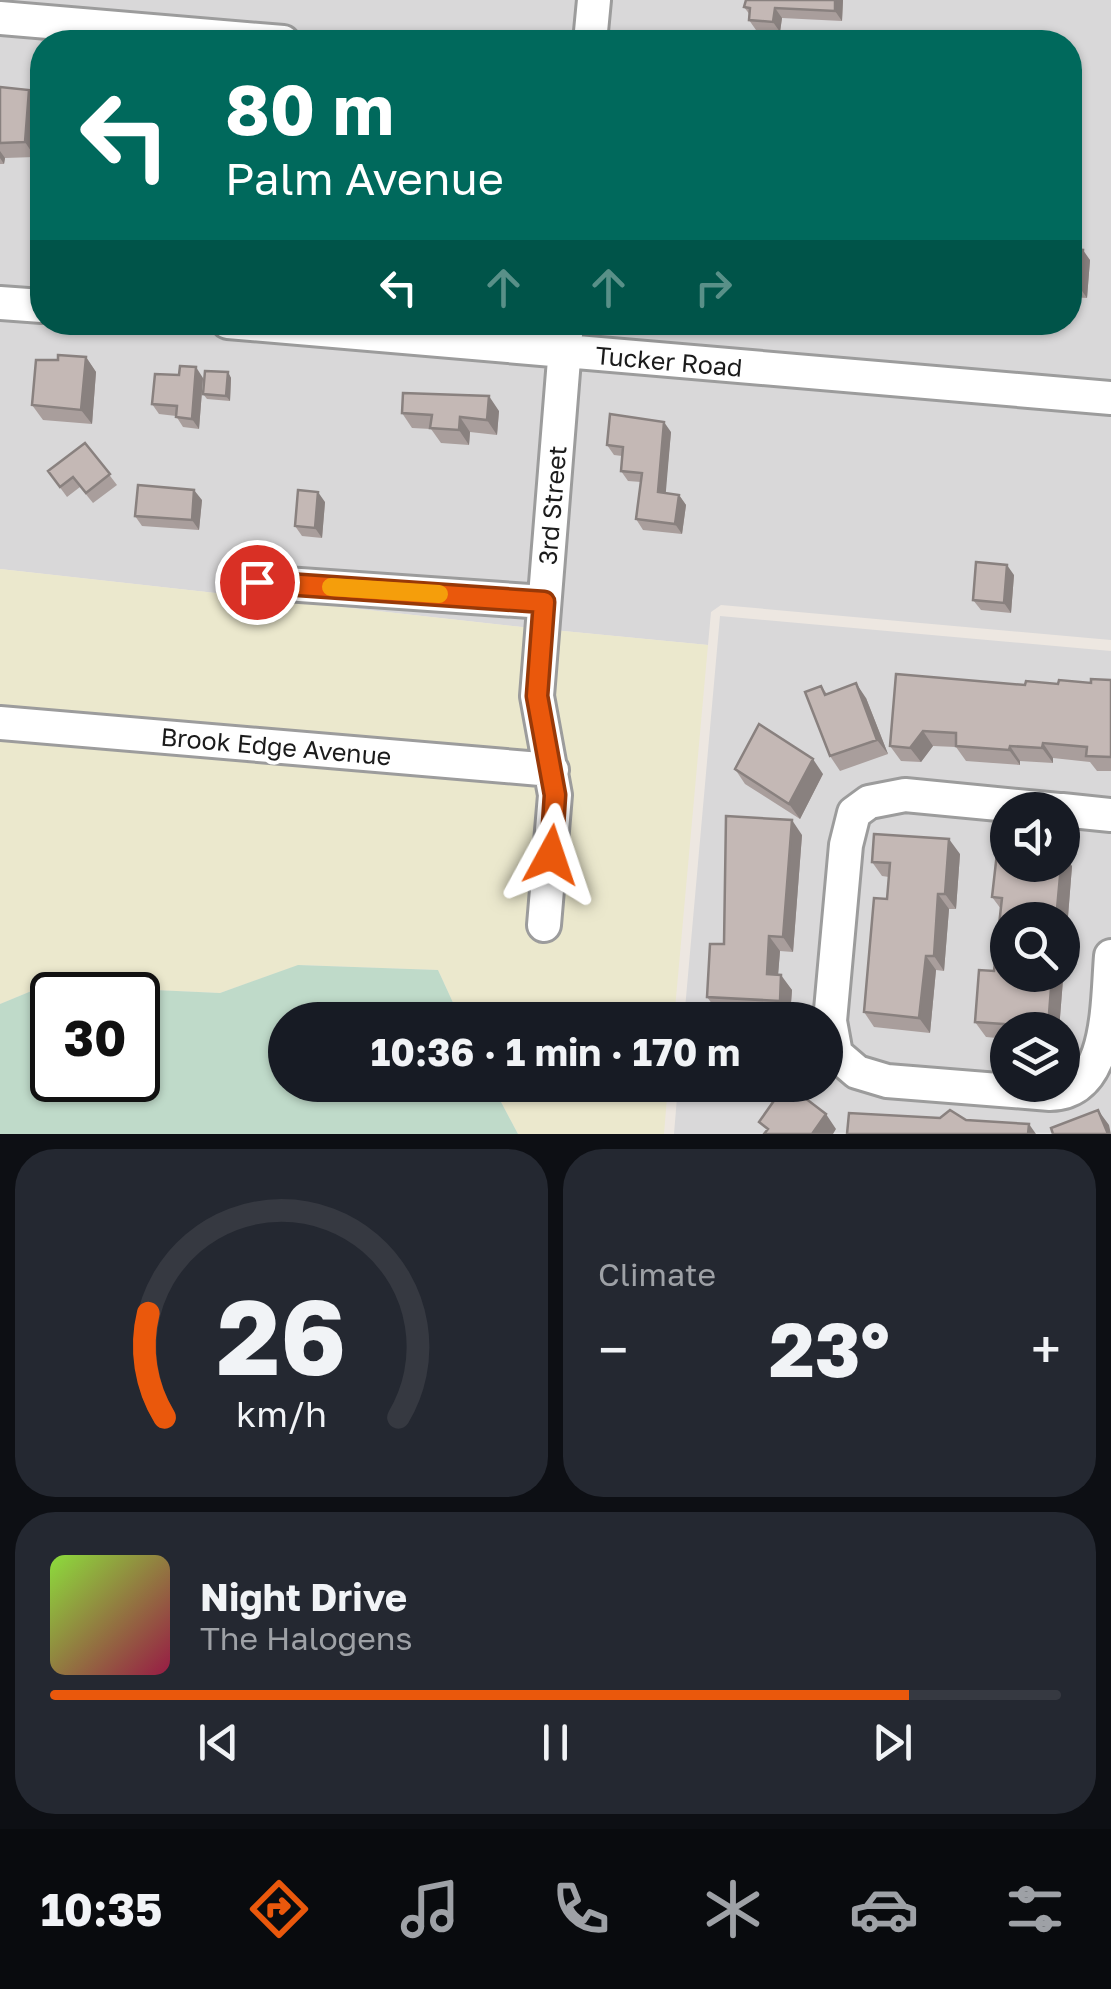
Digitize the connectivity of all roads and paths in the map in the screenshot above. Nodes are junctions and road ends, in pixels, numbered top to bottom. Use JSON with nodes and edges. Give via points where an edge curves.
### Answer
{"nodes":[{"id":1,"x":594,"y":0,"type":"edge"},
{"id":2,"x":0,"y":18,"type":"edge"},
{"id":3,"x":142,"y":30,"type":"edge"},
{"id":4,"x":591,"y":30,"type":"edge"},
{"id":5,"x":0,"y":303,"type":"edge"},
{"id":6,"x":30,"y":305,"type":"edge"},
{"id":7,"x":521,"y":335,"type":"edge"},
{"id":8,"x":566,"y":337,"type":"edge"},
{"id":9,"x":1111,"y":398,"type":"edge"},
{"id":10,"x":257,"y":582,"type":"dead end"},
{"id":11,"x":544,"y":602,"type":"junction"},
{"id":12,"x":0,"y":723,"type":"edge"},
{"id":13,"x":552,"y":770,"type":"junction"},
{"id":14,"x":990,"y":803,"type":"edge"},
{"id":15,"x":1080,"y":812,"type":"edge"},
{"id":16,"x":1111,"y":815,"type":"edge"},
{"id":17,"x":544,"y":925,"type":"dead end"},
{"id":18,"x":1111,"y":956,"type":"edge"}],
"edges":[{"from":1,"to":4,"type":"street"},
{"from":2,"to":3,"type":"street"},
{"from":5,"to":6,"type":"street"},
{"from":7,"to":8,"type":"street","name":"Tucker Road"},
{"from":8,"to":9,"type":"street","name":"Tucker Road"},
{"from":8,"to":11,"type":"street","name":"3rd Street"},
{"from":10,"to":11,"type":"street"},
{"from":11,"to":13,"type":"street","name":"3rd Street","via":[[537,696]]},
{"from":12,"to":13,"type":"street","name":"Brook Edge Avenue"},
{"from":13,"to":17,"type":"street","name":"3rd Street"},
{"from":14,"to":18,"type":"street","via":[[905,795],[869,802],[854,813],[830,1021],[836,1054],[857,1072],[886,1081],[1072,1091],[1098,1065]]},
{"from":15,"to":16,"type":"street"}]}
